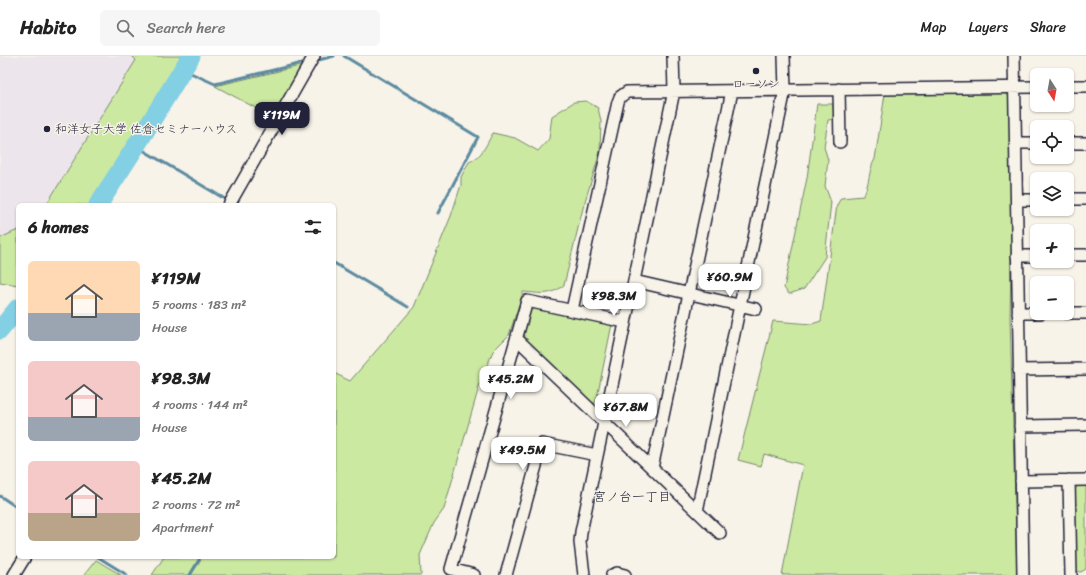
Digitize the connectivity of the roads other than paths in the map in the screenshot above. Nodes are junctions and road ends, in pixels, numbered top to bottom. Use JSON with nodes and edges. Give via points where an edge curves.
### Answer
{"nodes":[{"id":1,"x":314,"y":56,"type":"edge"},
{"id":2,"x":673,"y":56,"type":"edge"},
{"id":3,"x":784,"y":56,"type":"edge"},
{"id":4,"x":1014,"y":56,"type":"edge"},
{"id":5,"x":1074,"y":86,"type":"edge"},
{"id":6,"x":1086,"y":86,"type":"edge"},
{"id":7,"x":1015,"y":87,"type":"junction"},
{"id":8,"x":1030,"y":87,"type":"edge"},
{"id":9,"x":839,"y":89,"type":"junction"},
{"id":10,"x":785,"y":90,"type":"junction"},
{"id":11,"x":674,"y":91,"type":"junction"},
{"id":12,"x":732,"y":91,"type":"junction"},
{"id":13,"x":840,"y":142,"type":"dead end"},
{"id":14,"x":1016,"y":143,"type":"junction"},
{"id":15,"x":1030,"y":143,"type":"edge"},
{"id":16,"x":1074,"y":143,"type":"edge"},
{"id":17,"x":1086,"y":143,"type":"edge"},
{"id":18,"x":1074,"y":199,"type":"edge"},
{"id":19,"x":1086,"y":199,"type":"edge"},
{"id":20,"x":1017,"y":200,"type":"junction"},
{"id":21,"x":1030,"y":200,"type":"edge"},
{"id":22,"x":230,"y":203,"type":"edge"},
{"id":23,"x":1086,"y":255,"type":"edge"},
{"id":24,"x":1018,"y":256,"type":"junction"},
{"id":25,"x":1030,"y":256,"type":"edge"},
{"id":26,"x":1074,"y":256,"type":"edge"},
{"id":27,"x":634,"y":281,"type":"junction"},
{"id":28,"x":689,"y":294,"type":"junction"},
{"id":29,"x":740,"y":305,"type":"junction"},
{"id":30,"x":756,"y":309,"type":"dead end"},
{"id":31,"x":572,"y":310,"type":"junction"},
{"id":32,"x":1086,"y":312,"type":"edge"},
{"id":33,"x":1018,"y":313,"type":"junction"},
{"id":34,"x":1030,"y":313,"type":"edge"},
{"id":35,"x":1074,"y":313,"type":"edge"},
{"id":36,"x":625,"y":322,"type":"junction"},
{"id":37,"x":516,"y":339,"type":"junction"},
{"id":38,"x":1086,"y":369,"type":"edge"},
{"id":39,"x":1019,"y":370,"type":"junction"},
{"id":40,"x":604,"y":422,"type":"junction"},
{"id":41,"x":1086,"y":425,"type":"edge"},
{"id":42,"x":1020,"y":426,"type":"junction"},
{"id":43,"x":597,"y":455,"type":"junction"},
{"id":44,"x":652,"y":468,"type":"junction"},
{"id":45,"x":1069,"y":480,"type":"junction"},
{"id":46,"x":1086,"y":480,"type":"edge"},
{"id":47,"x":1021,"y":481,"type":"junction"},
{"id":48,"x":697,"y":511,"type":"junction"},
{"id":49,"x":720,"y":533,"type":"dead end"},
{"id":50,"x":24,"y":559,"type":"edge"},
{"id":51,"x":14,"y":575,"type":"edge"},
{"id":52,"x":474,"y":575,"type":"edge"},
{"id":53,"x":506,"y":575,"type":"edge"},
{"id":54,"x":584,"y":575,"type":"edge"},
{"id":55,"x":612,"y":575,"type":"edge"},
{"id":56,"x":625,"y":575,"type":"edge"},
{"id":57,"x":1023,"y":575,"type":"edge"},
{"id":58,"x":1071,"y":575,"type":"edge"}],
"edges":[{"from":1,"to":22,"type":"street"},
{"from":2,"to":11,"type":"street"},
{"from":3,"to":10,"type":"street"},
{"from":4,"to":7,"type":"street"},
{"from":5,"to":6,"type":"street"},
{"from":7,"to":8,"type":"street"},
{"from":7,"to":9,"type":"street"},
{"from":7,"to":14,"type":"street"},
{"from":9,"to":10,"type":"street"},
{"from":9,"to":13,"type":"street"},
{"from":10,"to":12,"type":"street"},
{"from":10,"to":29,"type":"street"},
{"from":11,"to":12,"type":"street"},
{"from":11,"to":27,"type":"street"},
{"from":11,"to":31,"type":"street","via":[[627,92],[620,97]]},
{"from":12,"to":28,"type":"street"},
{"from":14,"to":15,"type":"street"},
{"from":14,"to":20,"type":"street"},
{"from":16,"to":17,"type":"street"},
{"from":18,"to":19,"type":"street"},
{"from":20,"to":21,"type":"street"},
{"from":20,"to":24,"type":"street"},
{"from":23,"to":26,"type":"street"},
{"from":24,"to":25,"type":"street"},
{"from":24,"to":33,"type":"street"},
{"from":27,"to":28,"type":"street"},
{"from":27,"to":36,"type":"street"},
{"from":28,"to":29,"type":"street"},
{"from":28,"to":44,"type":"street"},
{"from":29,"to":30,"type":"street"},
{"from":29,"to":48,"type":"street"},
{"from":31,"to":36,"type":"street"},
{"from":31,"to":37,"type":"street","via":[[527,301]]},
{"from":32,"to":35,"type":"street"},
{"from":33,"to":34,"type":"street"},
{"from":33,"to":39,"type":"street"},
{"from":36,"to":40,"type":"street"},
{"from":37,"to":40,"type":"street"},
{"from":37,"to":52,"type":"street","via":[[451,569]]},
{"from":38,"to":39,"type":"street"},
{"from":39,"to":42,"type":"street"},
{"from":40,"to":43,"type":"street"},
{"from":40,"to":44,"type":"street"},
{"from":41,"to":42,"type":"street"},
{"from":42,"to":47,"type":"street"},
{"from":43,"to":53,"type":"street","via":[[542,444]]},
{"from":43,"to":54,"type":"street","via":[[580,542]]},
{"from":44,"to":48,"type":"street"},
{"from":45,"to":46,"type":"street"},
{"from":45,"to":47,"type":"street"},
{"from":45,"to":58,"type":"street"},
{"from":47,"to":57,"type":"street"},
{"from":48,"to":49,"type":"street"},
{"from":50,"to":51,"type":"street"},
{"from":55,"to":56,"type":"street"}]}
